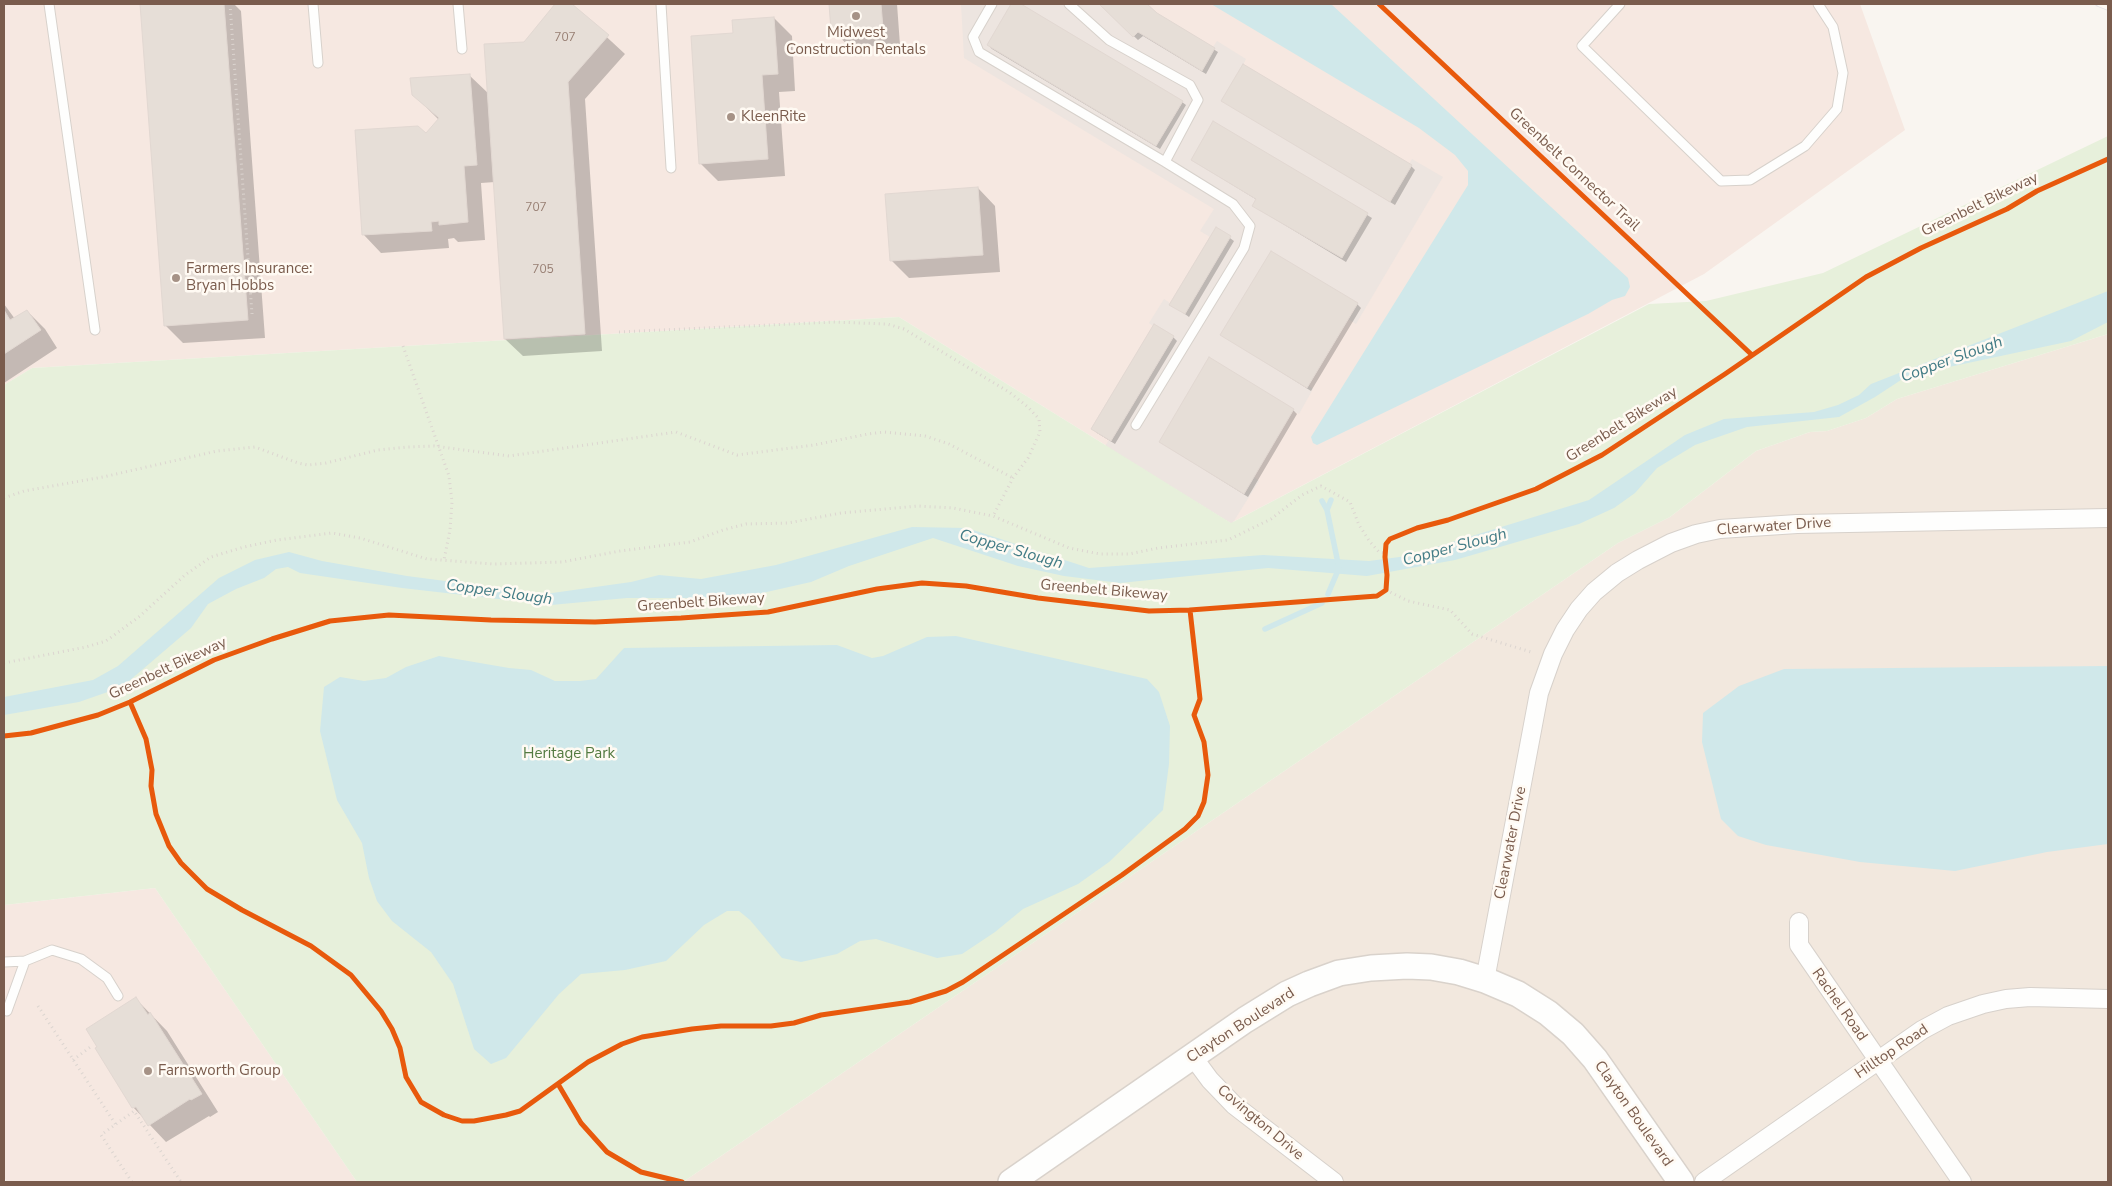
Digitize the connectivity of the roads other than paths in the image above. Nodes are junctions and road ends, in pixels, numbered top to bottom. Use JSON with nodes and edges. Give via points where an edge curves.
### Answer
{"nodes":[{"id":1,"x":49,"y":4,"type":"edge"},
{"id":2,"x":313,"y":4,"type":"edge"},
{"id":3,"x":458,"y":4,"type":"edge"},
{"id":4,"x":661,"y":4,"type":"edge"},
{"id":5,"x":992,"y":4,"type":"edge"},
{"id":6,"x":1069,"y":4,"type":"edge"},
{"id":7,"x":1620,"y":4,"type":"edge"},
{"id":8,"x":1818,"y":4,"type":"edge"},
{"id":9,"x":462,"y":49,"type":"dead end"},
{"id":10,"x":318,"y":63,"type":"dead end"},
{"id":11,"x":1165,"y":162,"type":"junction"},
{"id":12,"x":671,"y":168,"type":"dead end"},
{"id":13,"x":95,"y":330,"type":"dead end"},
{"id":14,"x":1136,"y":425,"type":"dead end"},
{"id":15,"x":2108,"y":518,"type":"edge"},
{"id":16,"x":1800,"y":922,"type":"dead end"},
{"id":17,"x":25,"y":961,"type":"junction"},
{"id":18,"x":4,"y":962,"type":"edge"},
{"id":19,"x":1485,"y":980,"type":"junction"},
{"id":20,"x":118,"y":996,"type":"dead end"},
{"id":21,"x":2108,"y":999,"type":"edge"},
{"id":22,"x":7,"y":1011,"type":"dead end"},
{"id":23,"x":1193,"y":1057,"type":"junction"},
{"id":24,"x":1878,"y":1060,"type":"junction"},
{"id":25,"x":1011,"y":1182,"type":"edge"},
{"id":26,"x":1334,"y":1182,"type":"edge"},
{"id":27,"x":1681,"y":1182,"type":"edge"},
{"id":28,"x":1704,"y":1182,"type":"edge"},
{"id":29,"x":1962,"y":1182,"type":"edge"}],
"edges":[{"from":1,"to":13,"type":"lane"},
{"from":2,"to":10,"type":"lane"},
{"from":3,"to":9,"type":"lane"},
{"from":4,"to":12,"type":"lane"},
{"from":5,"to":11,"type":"lane","via":[[973,37],[979,52]]},
{"from":6,"to":11,"type":"lane","via":[[1109,40],[1190,85],[1198,100]]},
{"from":7,"to":8,"type":"lane","via":[[1582,46],[1721,181],[1750,180],[1805,146],[1837,109],[1843,73],[1833,26]]},
{"from":11,"to":14,"type":"lane","via":[[1233,204],[1250,226],[1244,248]]},
{"from":15,"to":19,"type":"street","name":"Clearwater Drive","via":[[1797,524],[1720,529],[1671,543],[1617,573],[1594,592],[1565,630],[1552,654],[1539,693]]},
{"from":16,"to":24,"type":"street","name":"Rachel Road","via":[[1799,945]]},
{"from":17,"to":18,"type":"lane"},
{"from":17,"to":20,"type":"lane","via":[[52,950],[81,959],[107,978]]},
{"from":17,"to":22,"type":"lane"},
{"from":19,"to":23,"type":"street","name":"Clayton Boulevard","via":[[1431,967],[1371,968],[1339,973],[1287,994]]},
{"from":19,"to":27,"type":"street","name":"Clayton Boulevard","via":[[1518,994],[1573,1034],[1595,1058]]},
{"from":21,"to":24,"type":"street","name":"Hilltop Road","via":[[2030,997],[1983,1004],[1948,1016]]},
{"from":23,"to":25,"type":"street","name":"Clayton Boulevard"},
{"from":23,"to":26,"type":"street","name":"Covington Drive","via":[[1234,1105]]},
{"from":24,"to":28,"type":"street","name":"Hilltop Road"},
{"from":24,"to":29,"type":"street","name":"Rachel Road"}]}
